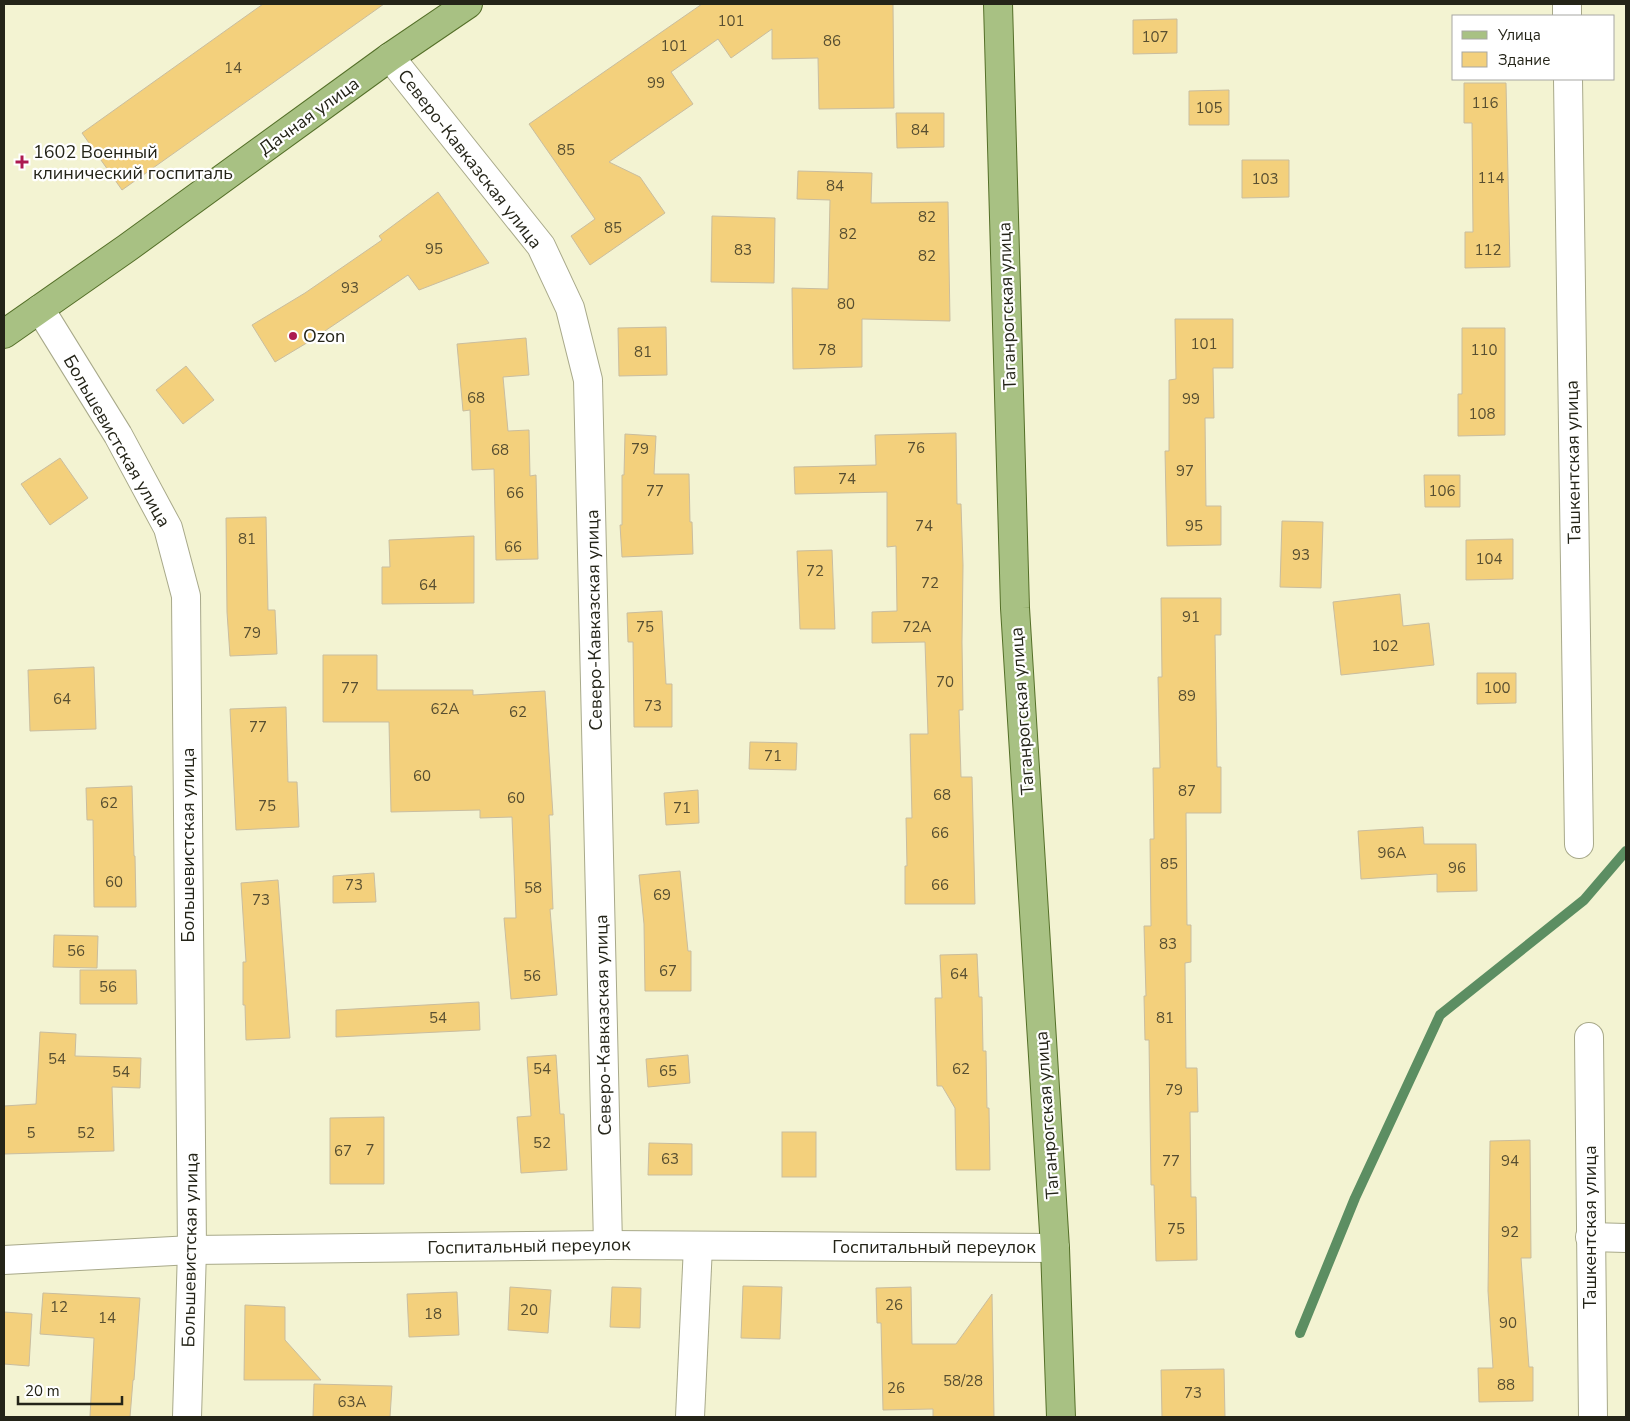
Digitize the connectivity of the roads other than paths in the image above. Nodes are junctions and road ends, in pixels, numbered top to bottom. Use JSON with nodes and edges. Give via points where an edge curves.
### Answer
{"nodes":[{"id":1,"x":468,"y":4,"type":"edge"},
{"id":2,"x":998,"y":4,"type":"edge"},
{"id":3,"x":390,"y":57,"type":"junction"},
{"id":4,"x":1568,"y":80,"type":"edge"},
{"id":5,"x":40,"y":309,"type":"junction"},
{"id":6,"x":4,"y":334,"type":"edge"},
{"id":7,"x":1578,"y":844,"type":"dead end"},
{"id":8,"x":1589,"y":1037,"type":"dead end"},
{"id":9,"x":1590,"y":1237,"type":"junction"},
{"id":10,"x":1626,"y":1238,"type":"edge"},
{"id":11,"x":608,"y":1245,"type":"junction"},
{"id":12,"x":698,"y":1246,"type":"junction"},
{"id":13,"x":1055,"y":1248,"type":"junction"},
{"id":14,"x":192,"y":1250,"type":"junction"},
{"id":15,"x":4,"y":1260,"type":"edge"},
{"id":16,"x":187,"y":1417,"type":"edge"},
{"id":17,"x":690,"y":1417,"type":"edge"},
{"id":18,"x":1061,"y":1417,"type":"edge"},
{"id":19,"x":1593,"y":1417,"type":"edge"}],
"edges":[{"from":1,"to":3,"type":"main road","name":"Дачная улица"},
{"from":2,"to":13,"type":"main road","name":"Таганрогская улица","via":[[1015,608]]},
{"from":3,"to":5,"type":"main road","name":"Дачная улица"},
{"from":3,"to":11,"type":"street","name":"Северо-Кавказская улица","via":[[541,246],[570,308],[588,380]]},
{"from":4,"to":7,"type":"street","name":"Ташкентская улица"},
{"from":5,"to":6,"type":"main road","name":"Дачная улица"},
{"from":5,"to":14,"type":"street","name":"Большевистская улица","via":[[118,436],[168,528],[186,596]]},
{"from":8,"to":9,"type":"street","name":"Ташкентская улица"},
{"from":9,"to":10,"type":"street"},
{"from":9,"to":19,"type":"street","name":"Ташкентская улица"},
{"from":11,"to":12,"type":"street","name":"Госпитальный переулок"},
{"from":11,"to":14,"type":"street","name":"Госпитальный переулок"},
{"from":12,"to":13,"type":"street","name":"Госпитальный переулок"},
{"from":12,"to":17,"type":"street"},
{"from":13,"to":18,"type":"main road","name":"Таганрогская улица"},
{"from":14,"to":15,"type":"street","name":"Госпитальный переулок"},
{"from":14,"to":16,"type":"street","name":"Большевистская улица"}]}
